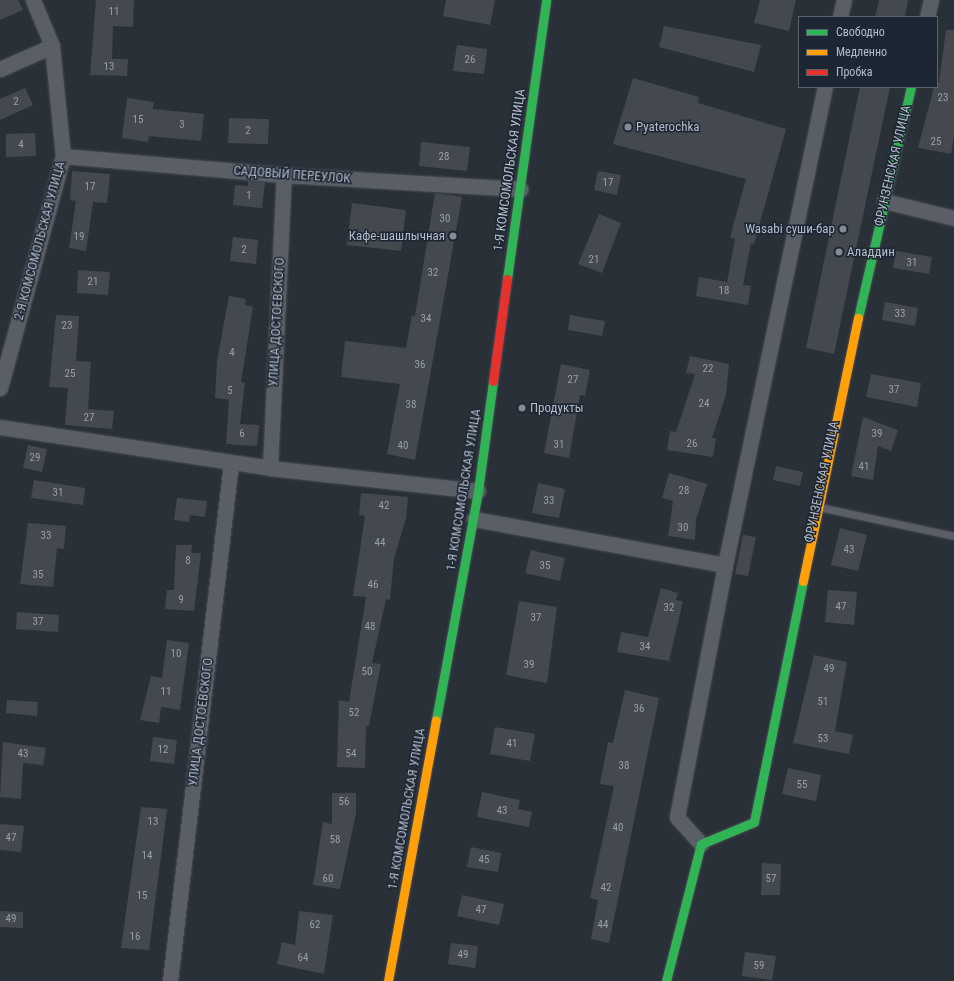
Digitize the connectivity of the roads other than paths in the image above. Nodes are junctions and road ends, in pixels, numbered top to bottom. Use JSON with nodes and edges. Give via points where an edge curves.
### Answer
{"nodes":[{"id":1,"x":33,"y":0,"type":"edge"},
{"id":2,"x":546,"y":0,"type":"edge"},
{"id":3,"x":844,"y":0,"type":"edge"},
{"id":4,"x":931,"y":0,"type":"edge"},
{"id":5,"x":840,"y":16,"type":"edge"},
{"id":6,"x":927,"y":16,"type":"edge"},
{"id":7,"x":52,"y":46,"type":"junction"},
{"id":8,"x":0,"y":69,"type":"edge"},
{"id":9,"x":825,"y":88,"type":"edge"},
{"id":10,"x":911,"y":88,"type":"edge"},
{"id":11,"x":63,"y":156,"type":"junction"},
{"id":12,"x":284,"y":175,"type":"junction"},
{"id":13,"x":520,"y":189,"type":"junction"},
{"id":14,"x":884,"y":201,"type":"junction"},
{"id":15,"x":954,"y":218,"type":"edge"},
{"id":16,"x":0,"y":388,"type":"edge"},
{"id":17,"x":0,"y":427,"type":"edge"},
{"id":18,"x":231,"y":463,"type":"junction"},
{"id":19,"x":270,"y":468,"type":"junction"},
{"id":20,"x":478,"y":491,"type":"junction"},
{"id":21,"x":816,"y":507,"type":"junction"},
{"id":22,"x":474,"y":519,"type":"junction"},
{"id":23,"x":954,"y":536,"type":"edge"},
{"id":24,"x":725,"y":565,"type":"junction"},
{"id":25,"x":701,"y":844,"type":"junction"},
{"id":26,"x":170,"y":981,"type":"edge"},
{"id":27,"x":388,"y":981,"type":"edge"},
{"id":28,"x":666,"y":981,"type":"edge"}],
"edges":[{"from":1,"to":7,"type":"street","name":"2-Я КОМСОМОЛЬСКАЯ УЛИЦА"},
{"from":2,"to":13,"type":"main road","name":"1-Я КОМСОМОЛЬСКАЯ УЛИЦА"},
{"from":3,"to":5,"type":"street"},
{"from":4,"to":6,"type":"street"},
{"from":7,"to":8,"type":"street"},
{"from":7,"to":11,"type":"street","name":"2-Я КОМСОМОЛЬСКАЯ УЛИЦА"},
{"from":9,"to":24,"type":"street"},
{"from":10,"to":14,"type":"main road","name":"ФРУНЗЕНСКАЯ УЛИЦА"},
{"from":11,"to":12,"type":"street","name":"САДОВЫЙ ПЕРЕУЛОК"},
{"from":11,"to":16,"type":"street","name":"2-Я КОМСОМОЛЬСКАЯ УЛИЦА"},
{"from":12,"to":13,"type":"street","name":"САДОВЫЙ ПЕРЕУЛОК"},
{"from":12,"to":19,"type":"street","name":"УЛИЦА ДОСТОЕВСКОГО"},
{"from":13,"to":20,"type":"main road","name":"1-Я КОМСОМОЛЬСКАЯ УЛИЦА"},
{"from":14,"to":15,"type":"street"},
{"from":14,"to":21,"type":"main road","name":"ФРУНЗЕНСКАЯ УЛИЦА"},
{"from":17,"to":18,"type":"street"},
{"from":18,"to":19,"type":"street"},
{"from":18,"to":26,"type":"street","name":"УЛИЦА ДОСТОЕВСКОГО"},
{"from":19,"to":20,"type":"street"},
{"from":20,"to":22,"type":"main road","name":"1-Я КОМСОМОЛЬСКАЯ УЛИЦА"},
{"from":21,"to":23,"type":"lane"},
{"from":21,"to":25,"type":"main road","name":"ФРУНЗЕНСКАЯ УЛИЦА","via":[[754,822]]},
{"from":22,"to":24,"type":"street"},
{"from":22,"to":27,"type":"main road","name":"1-Я КОМСОМОЛЬСКАЯ УЛИЦА"},
{"from":24,"to":25,"type":"street","via":[[677,817]]},
{"from":25,"to":28,"type":"main road"}]}
